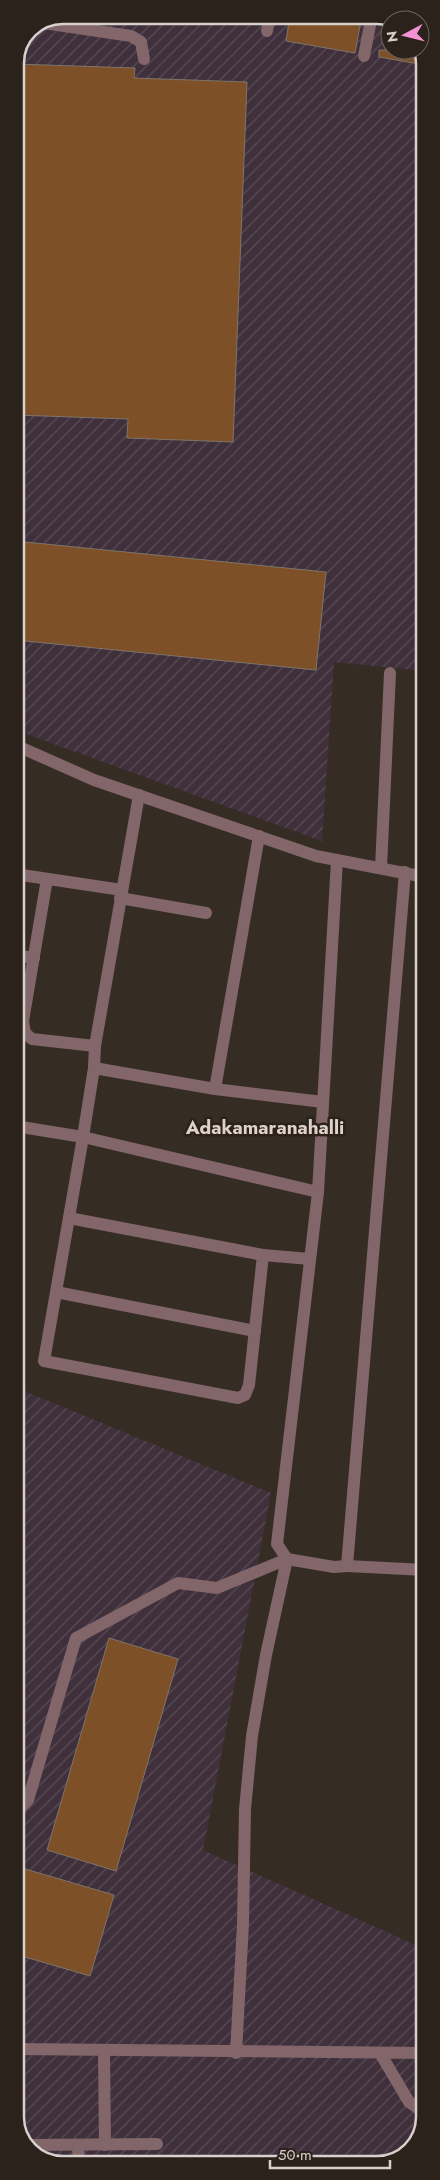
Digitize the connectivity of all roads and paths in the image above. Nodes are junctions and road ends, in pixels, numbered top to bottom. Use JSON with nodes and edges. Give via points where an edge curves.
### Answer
{"nodes":[{"id":1,"x":268,"y":24,"type":"edge"},
{"id":2,"x":370,"y":24,"type":"edge"},
{"id":3,"x":56,"y":25,"type":"edge"},
{"id":4,"x":267,"y":31,"type":"dead end"},
{"id":5,"x":364,"y":56,"type":"dead end"},
{"id":6,"x":144,"y":59,"type":"dead end"},
{"id":7,"x":390,"y":673,"type":"dead end"},
{"id":8,"x":24,"y":749,"type":"edge"},
{"id":9,"x":139,"y":796,"type":"junction"},
{"id":10,"x":259,"y":836,"type":"junction"},
{"id":11,"x":337,"y":860,"type":"junction"},
{"id":12,"x":381,"y":868,"type":"junction"},
{"id":13,"x":405,"y":872,"type":"junction"},
{"id":14,"x":24,"y":875,"type":"edge"},
{"id":15,"x":416,"y":875,"type":"edge"},
{"id":16,"x":47,"y":879,"type":"junction"},
{"id":17,"x":121,"y":894,"type":"junction"},
{"id":18,"x":206,"y":913,"type":"dead end"},
{"id":19,"x":24,"y":956,"type":"edge"},
{"id":20,"x":34,"y":958,"type":"junction"},
{"id":21,"x":24,"y":1015,"type":"edge"},
{"id":22,"x":24,"y":1027,"type":"edge"},
{"id":23,"x":95,"y":1046,"type":"junction"},
{"id":24,"x":94,"y":1068,"type":"junction"},
{"id":25,"x":216,"y":1089,"type":"junction"},
{"id":26,"x":323,"y":1102,"type":"junction"},
{"id":27,"x":24,"y":1127,"type":"edge"},
{"id":28,"x":83,"y":1137,"type":"junction"},
{"id":29,"x":318,"y":1192,"type":"junction"},
{"id":30,"x":69,"y":1218,"type":"junction"},
{"id":31,"x":263,"y":1255,"type":"junction"},
{"id":32,"x":310,"y":1259,"type":"junction"},
{"id":33,"x":56,"y":1292,"type":"junction"},
{"id":34,"x":255,"y":1331,"type":"junction"},
{"id":35,"x":287,"y":1558,"type":"junction"},
{"id":36,"x":347,"y":1566,"type":"junction"},
{"id":37,"x":416,"y":1570,"type":"edge"},
{"id":38,"x":24,"y":1804,"type":"edge"},
{"id":39,"x":24,"y":2049,"type":"edge"},
{"id":40,"x":104,"y":2051,"type":"junction"},
{"id":41,"x":236,"y":2053,"type":"junction"},
{"id":42,"x":380,"y":2053,"type":"junction"},
{"id":43,"x":416,"y":2053,"type":"edge"},
{"id":44,"x":416,"y":2107,"type":"edge"},
{"id":45,"x":157,"y":2144,"type":"dead end"},
{"id":46,"x":35,"y":2145,"type":"edge"},
{"id":47,"x":106,"y":2145,"type":"junction"},
{"id":48,"x":78,"y":2146,"type":"junction"},
{"id":49,"x":78,"y":2156,"type":"edge"}],
"edges":[{"from":1,"to":4,"type":"street"},
{"from":2,"to":5,"type":"street"},
{"from":3,"to":6,"type":"street","via":[[132,36],[141,42]]},
{"from":7,"to":12,"type":"street"},
{"from":8,"to":9,"type":"street"},
{"from":9,"to":10,"type":"street"},
{"from":9,"to":17,"type":"street"},
{"from":10,"to":11,"type":"street"},
{"from":10,"to":25,"type":"street"},
{"from":11,"to":12,"type":"street"},
{"from":11,"to":26,"type":"street"},
{"from":12,"to":13,"type":"street"},
{"from":13,"to":15,"type":"street"},
{"from":13,"to":36,"type":"street"},
{"from":14,"to":16,"type":"street"},
{"from":16,"to":17,"type":"street"},
{"from":16,"to":20,"type":"street"},
{"from":17,"to":18,"type":"street"},
{"from":17,"to":23,"type":"street"},
{"from":19,"to":20,"type":"street"},
{"from":20,"to":21,"type":"street"},
{"from":22,"to":23,"type":"street","via":[[32,1039]]},
{"from":23,"to":24,"type":"street"},
{"from":24,"to":25,"type":"street"},
{"from":24,"to":28,"type":"street"},
{"from":25,"to":26,"type":"street"},
{"from":26,"to":29,"type":"street"},
{"from":27,"to":28,"type":"street"},
{"from":28,"to":29,"type":"street"},
{"from":28,"to":30,"type":"street"},
{"from":29,"to":32,"type":"street"},
{"from":30,"to":31,"type":"street"},
{"from":30,"to":33,"type":"street"},
{"from":31,"to":32,"type":"street"},
{"from":31,"to":34,"type":"street"},
{"from":32,"to":35,"type":"street","via":[[277,1544]]},
{"from":33,"to":34,"type":"street"},
{"from":33,"to":34,"type":"street","via":[[44,1361],[238,1398],[245,1395],[249,1385]]},
{"from":35,"to":36,"type":"street","via":[[334,1567]]},
{"from":35,"to":38,"type":"street","via":[[217,1588],[178,1583],[76,1638],[28,1800]]},
{"from":35,"to":41,"type":"street","via":[[252,1736],[245,1809]]},
{"from":36,"to":37,"type":"street"},
{"from":39,"to":40,"type":"street"},
{"from":40,"to":41,"type":"street"},
{"from":40,"to":47,"type":"street"},
{"from":41,"to":42,"type":"street"},
{"from":42,"to":43,"type":"street"},
{"from":42,"to":44,"type":"street","via":[[409,2102]]},
{"from":45,"to":47,"type":"street"},
{"from":46,"to":48,"type":"street"},
{"from":47,"to":48,"type":"street"},
{"from":48,"to":49,"type":"street"}]}
